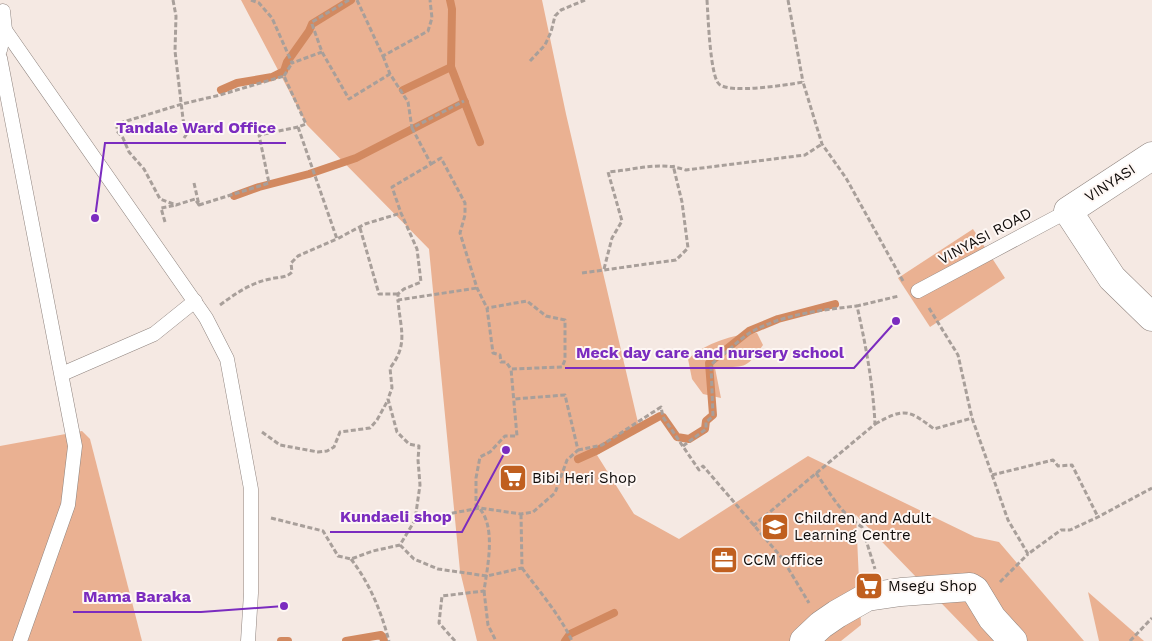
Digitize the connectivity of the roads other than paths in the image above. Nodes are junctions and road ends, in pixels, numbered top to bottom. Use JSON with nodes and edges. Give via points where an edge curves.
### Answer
{"nodes":[{"id":1,"x":3,"y":11,"type":"dead end"},
{"id":2,"x":5,"y":30,"type":"junction"},
{"id":3,"x":0,"y":50,"type":"edge"},
{"id":4,"x":0,"y":58,"type":"edge"},
{"id":5,"x":1152,"y":156,"type":"edge"},
{"id":6,"x":1068,"y":211,"type":"junction"},
{"id":7,"x":918,"y":291,"type":"road end"},
{"id":8,"x":195,"y":301,"type":"junction"},
{"id":9,"x":1152,"y":317,"type":"edge"},
{"id":10,"x":62,"y":374,"type":"junction"},
{"id":11,"x":813,"y":633,"type":"edge"},
{"id":12,"x":20,"y":641,"type":"edge"},
{"id":13,"x":248,"y":641,"type":"edge"},
{"id":14,"x":1013,"y":641,"type":"edge"}],
"edges":[{"from":1,"to":2,"type":"lane"},
{"from":2,"to":3,"type":"lane"},
{"from":2,"to":8,"type":"lane"},
{"from":4,"to":10,"type":"lane"},
{"from":5,"to":6,"type":"street","name":"VINYASI"},
{"from":6,"to":7,"type":"lane","name":"VINYASI ROAD"},
{"from":6,"to":9,"type":"street","via":[[1112,278]]},
{"from":8,"to":10,"type":"lane","via":[[154,334]]},
{"from":8,"to":13,"type":"lane","via":[[227,359],[251,489]]},
{"from":10,"to":12,"type":"lane","via":[[75,446],[68,506]]},
{"from":11,"to":14,"type":"street","via":[[867,597],[970,586]]}]}
